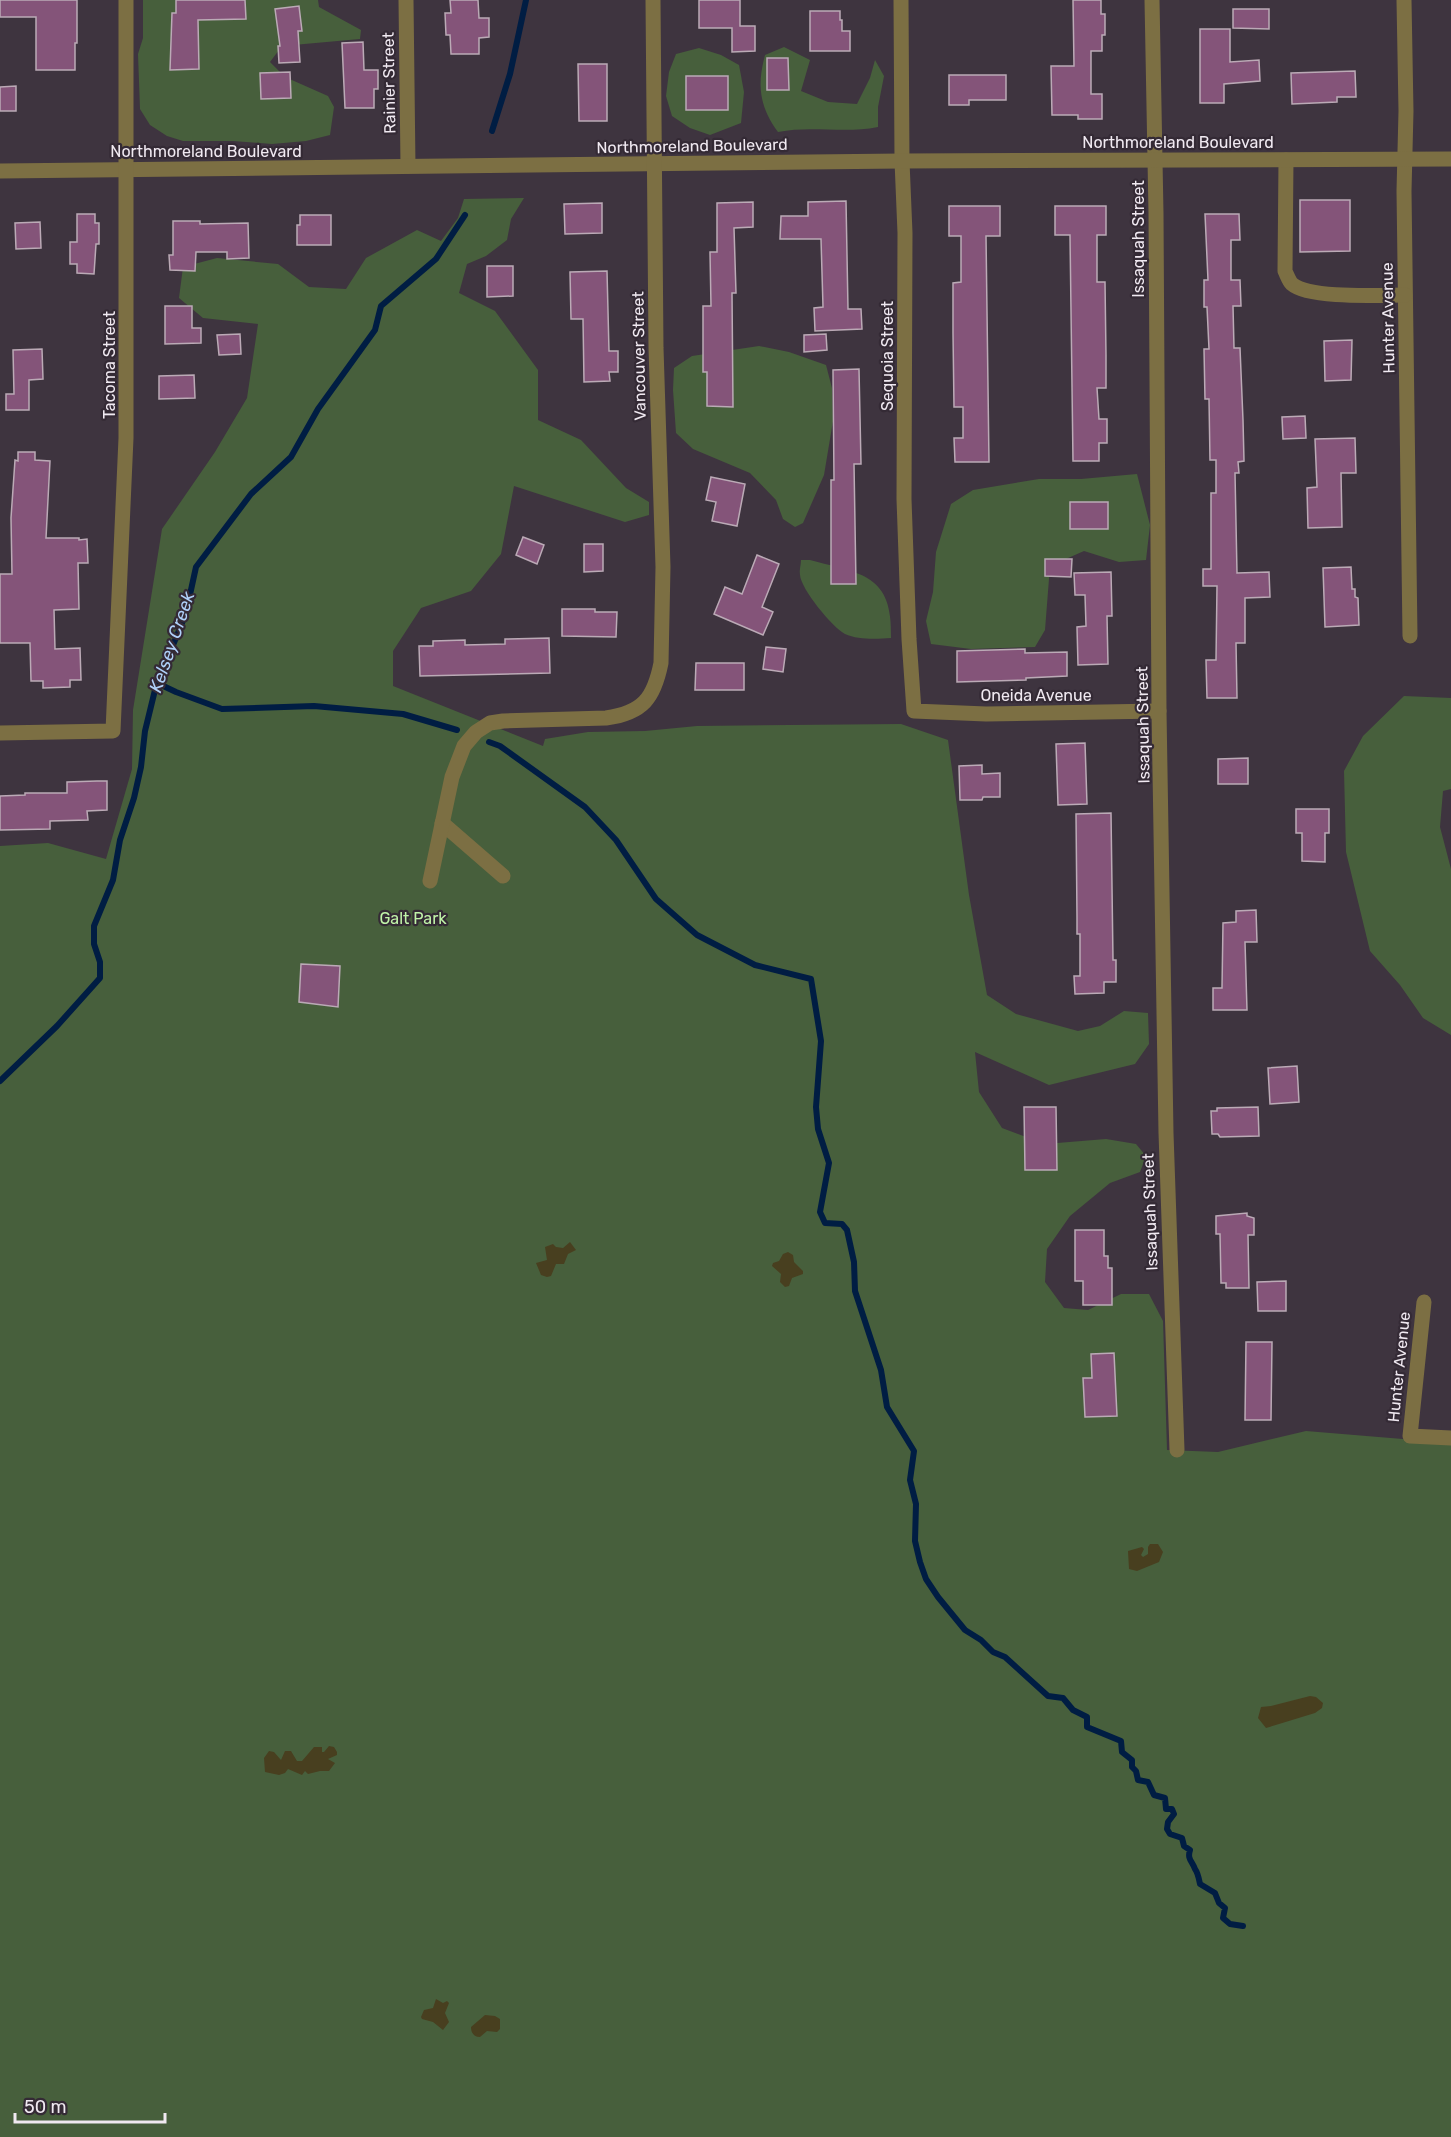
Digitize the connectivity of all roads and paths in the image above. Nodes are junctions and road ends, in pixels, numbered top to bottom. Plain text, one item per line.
1 (126, 0) edge
2 (406, 0) edge
3 (653, 0) edge
4 (901, 0) edge
5 (1152, 0) edge
6 (1404, 0) edge
7 (1405, 159) junction
8 (1451, 159) edge
9 (1156, 160) junction
10 (1286, 160) junction
11 (902, 161) junction
12 (654, 165) junction
13 (408, 166) junction
14 (128, 169) junction
15 (0, 171) edge
16 (1405, 295) junction
17 (1410, 636) dead end
18 (914, 711) joint
19 (1159, 711) junction
20 (0, 733) edge
21 (442, 823) junction
22 (503, 876) dead end
23 (430, 881) dead end
24 (1424, 1302) dead end
25 (1451, 1438) edge
26 (1177, 1450) dead end

1 - 14 street, Tacoma Street
2 - 13 street, Rainier Street
3 - 12 street, Vancouver Street
4 - 11 street, Sequoia Street
5 - 9 street, Issaquah Street
6 - 7 street, Hunter Avenue
7 - 8 street, Northmoreland Boulevard
7 - 10 street, Northmoreland Boulevard
7 - 16 street, Hunter Avenue
9 - 10 street, Northmoreland Boulevard
9 - 11 street, Northmoreland Boulevard
9 - 19 street, Issaquah Street
10 - 16 street
11 - 12 street, Northmoreland Boulevard
11 - 18 street, Sequoia Street
12 - 13 street, Northmoreland Boulevard
12 - 21 street, Vancouver Street
13 - 14 street, Northmoreland Boulevard
14 - 15 street, Northmoreland Boulevard
14 - 20 street, Tacoma Street
16 - 17 street, Hunter Avenue
18 - 19 street, Oneida Avenue
19 - 26 street, Issaquah Street
21 - 22 street
21 - 23 street
24 - 25 street, Hunter Avenue

